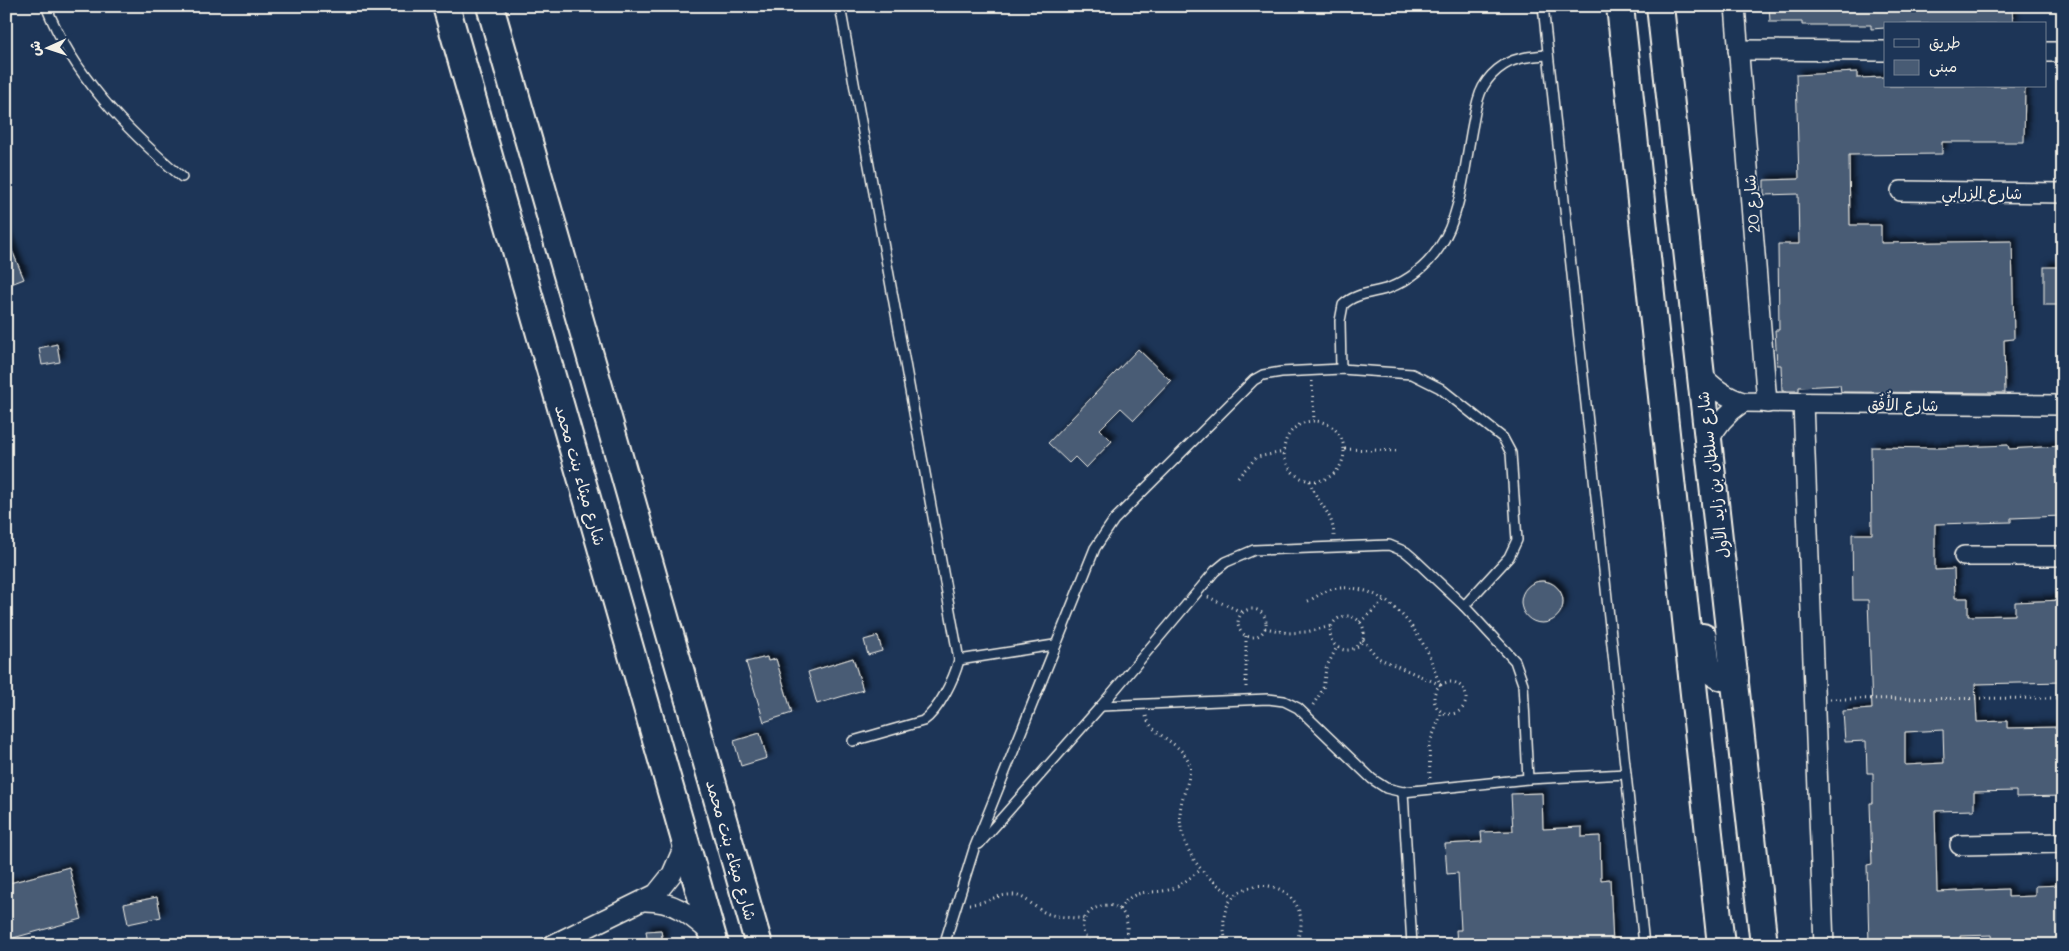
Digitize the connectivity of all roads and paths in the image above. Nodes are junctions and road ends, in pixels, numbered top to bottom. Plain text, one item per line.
1 (46, 6) edge
2 (446, 6) edge
3 (490, 6) edge
4 (840, 6) edge
5 (1543, 6) edge
6 (1620, 6) edge
7 (1660, 6) edge
8 (1735, 6) edge
9 (1738, 50) junction
10 (1884, 51) edge
11 (2046, 52) edge
12 (2063, 52) edge
13 (1548, 55) junction
14 (182, 177) dead end
15 (1901, 191) dead end
16 (2063, 193) edge
17 (1311, 370) junction
18 (1341, 370) junction
19 (1700, 374) junction
20 (1743, 402) junction
21 (1768, 403) junction
22 (1803, 403) junction
23 (2063, 406) edge
24 (1314, 420) junction
25 (1708, 443) junction
26 (1345, 449) junction
27 (1399, 451) dead end
28 (1284, 452) junction
29 (1238, 477) dead end
30 (1310, 481) junction
31 (1676, 517) junction
32 (1335, 547) junction
33 (1964, 556) dead end
34 (2063, 556) edge
35 (1197, 592) junction
36 (1385, 600) junction
37 (1308, 601) dead end
38 (1464, 606) junction
39 (1242, 612) junction
40 (1360, 622) junction
41 (1332, 626) junction
42 (1265, 628) junction
43 (1246, 636) junction
44 (1362, 640) junction
45 (1054, 645) junction
46 (1337, 647) junction
47 (959, 660) junction
48 (1735, 677) junction
49 (1441, 685) junction
50 (2063, 698) edge
51 (1246, 700) junction
52 (1815, 700) junction
53 (1145, 704) junction
54 (1101, 706) junction
55 (1442, 712) junction
56 (1305, 715) junction
57 (853, 741) dead end
58 (1626, 774) junction
59 (1528, 779) junction
60 (1431, 789) junction
61 (1403, 792) junction
62 (686, 842) junction
63 (2063, 843) edge
64 (1960, 845) dead end
65 (974, 849) junction
66 (1201, 870) junction
67 (1233, 896) junction
68 (645, 900) junction
69 (956, 904) junction
70 (1119, 910) junction
71 (1085, 918) junction
72 (714, 939) edge
73 (552, 945) edge
74 (759, 945) edge
75 (944, 945) edge
76 (1092, 945) edge
77 (1119, 945) edge
78 (1229, 945) edge
79 (1295, 945) edge
80 (1412, 945) edge
81 (1644, 945) edge
82 (1721, 945) edge
83 (1764, 945) edge
84 (1824, 945) edge

1 - 14 lane
2 - 62 main road, شارع ميثاء بنت محمد
3 - 74 main road, شارع ميثاء بنت محمد
4 - 47 lane
5 - 13 lane
6 - 31 main road
7 - 19 main road, شارع سلطان بن زايد الأول
8 - 9 street, شارع 20
9 - 10 street
9 - 21 street, شارع 20
11 - 12 street
13 - 18 lane
13 - 58 lane
15 - 16 street, شارع الزرابي
17 - 18 lane
17 - 24 path
17 - 45 lane
18 - 38 lane
19 - 20 street, شارع الأُفُق
19 - 25 main road, شارع سلطان بن زايد الأول
20 - 21 street, شارع الأُفُق
20 - 25 street
21 - 22 street, شارع الأُفُق
22 - 23 street, شارع الأُفُق
22 - 52 street
24 - 26 path
24 - 28 path
25 - 48 main road, شارع سلطان بن زايد الأول
26 - 27 path
26 - 30 path
28 - 29 path
28 - 30 path
30 - 32 path
31 - 48 main road
31 - 82 main road
32 - 35 lane
32 - 38 lane
33 - 34 street
35 - 39 path
35 - 54 lane
36 - 37 path
36 - 40 path
36 - 49 path
38 - 59 lane
39 - 42 path
39 - 43 path
40 - 41 path
40 - 44 path
41 - 42 path
41 - 46 path
42 - 43 path
43 - 51 path
44 - 46 path
44 - 49 path
45 - 47 lane
45 - 65 lane
46 - 56 path
47 - 57 lane
48 - 83 main road, شارع سلطان بن زايد الأول
49 - 55 path
49 - 55 path
50 - 52 path
51 - 53 lane
51 - 56 lane
52 - 84 street
53 - 54 lane
53 - 66 path
54 - 65 lane
55 - 60 path
56 - 61 lane
58 - 59 lane
58 - 81 lane
59 - 60 lane
60 - 61 lane
61 - 80 lane
62 - 68 street
62 - 72 main road, شارع ميثاء بنت محمد
63 - 64 street
65 - 69 lane
66 - 67 path
66 - 70 path
67 - 78 path
67 - 79 path
68 - 72 street
68 - 73 street
69 - 71 path
69 - 75 lane
70 - 71 path
70 - 77 path
71 - 76 path

